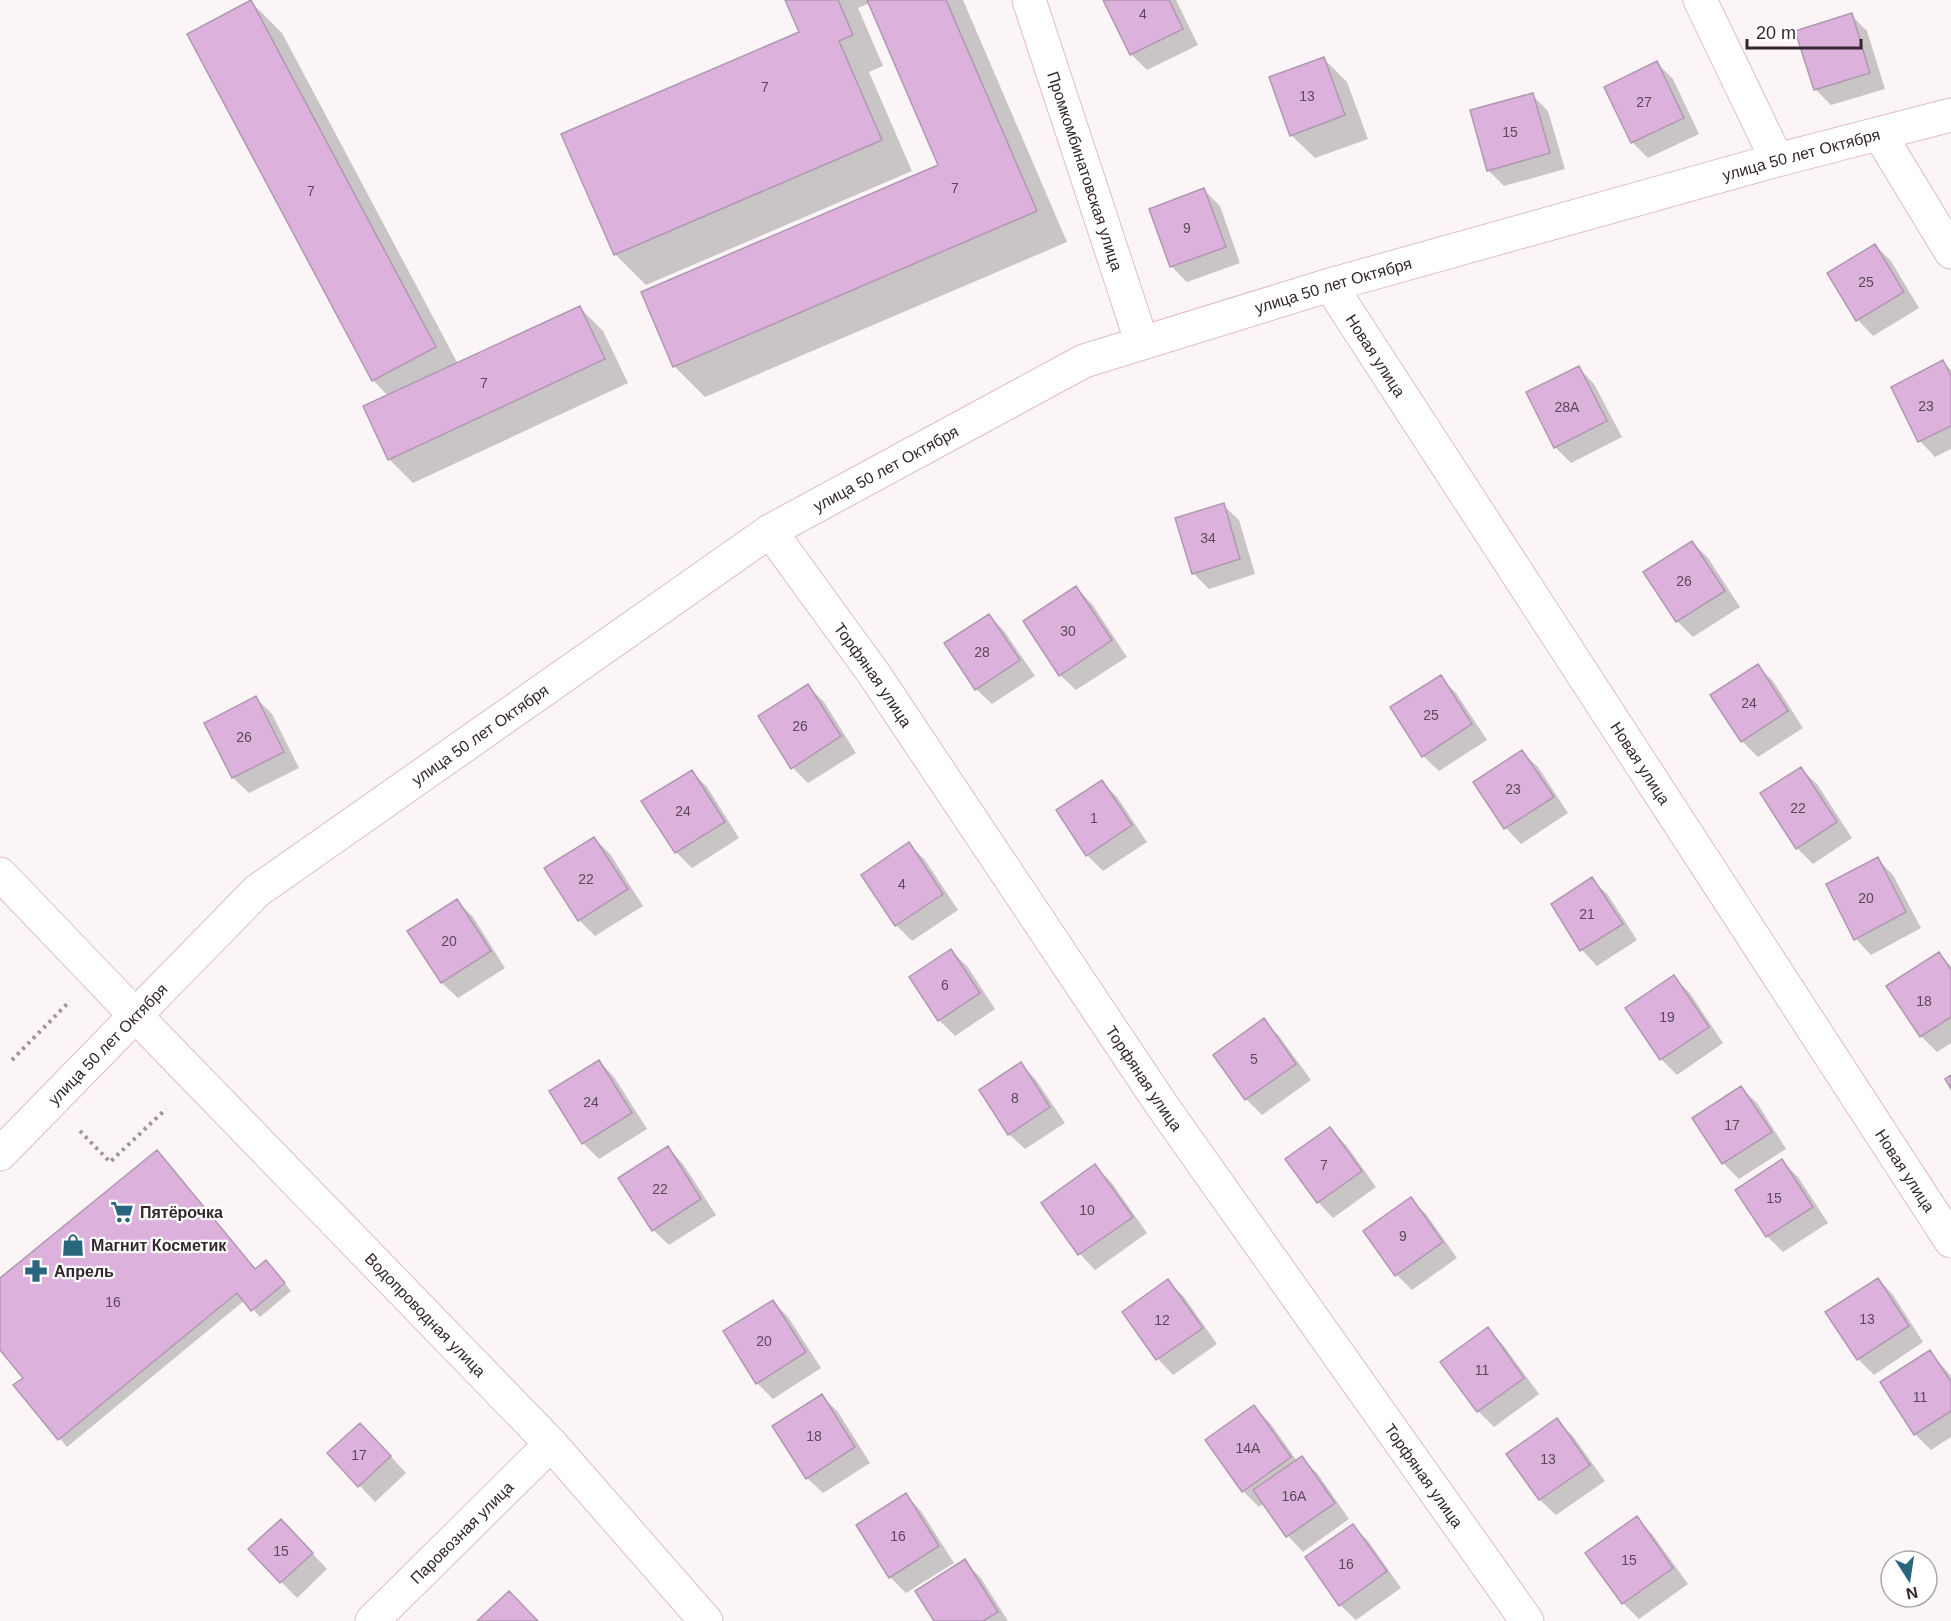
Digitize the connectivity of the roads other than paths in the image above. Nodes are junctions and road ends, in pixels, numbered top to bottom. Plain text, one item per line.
1 (1029, 0) edge
2 (1700, 0) edge
3 (1951, 115) edge
4 (1880, 135) junction
5 (1778, 160) junction
6 (1951, 252) edge
7 (1330, 285) junction
8 (1142, 343) junction
9 (770, 531) junction
10 (0, 874) edge
11 (136, 1016) junction
12 (0, 1155) edge
13 (1951, 1241) edge
14 (551, 1444) junction
15 (372, 1621) edge
16 (706, 1621) edge
17 (1527, 1621) edge

1 - 8 street, Промкомбинатовская улица
2 - 5 street
3 - 4 street, улица 50 лет Октября
4 - 5 street, улица 50 лет Октября
4 - 6 street
5 - 7 street, улица 50 лет Октября
7 - 8 street, улица 50 лет Октября
7 - 13 street, Новая улица
8 - 9 street, улица 50 лет Октября
9 - 11 street, улица 50 лет Октября
9 - 17 street, Торфяная улица
10 - 11 street, Водопроводная улица
11 - 12 street, улица 50 лет Октября
11 - 14 street, Водопроводная улица
14 - 15 street, Паровозная улица
14 - 16 street, Водопроводная улица

